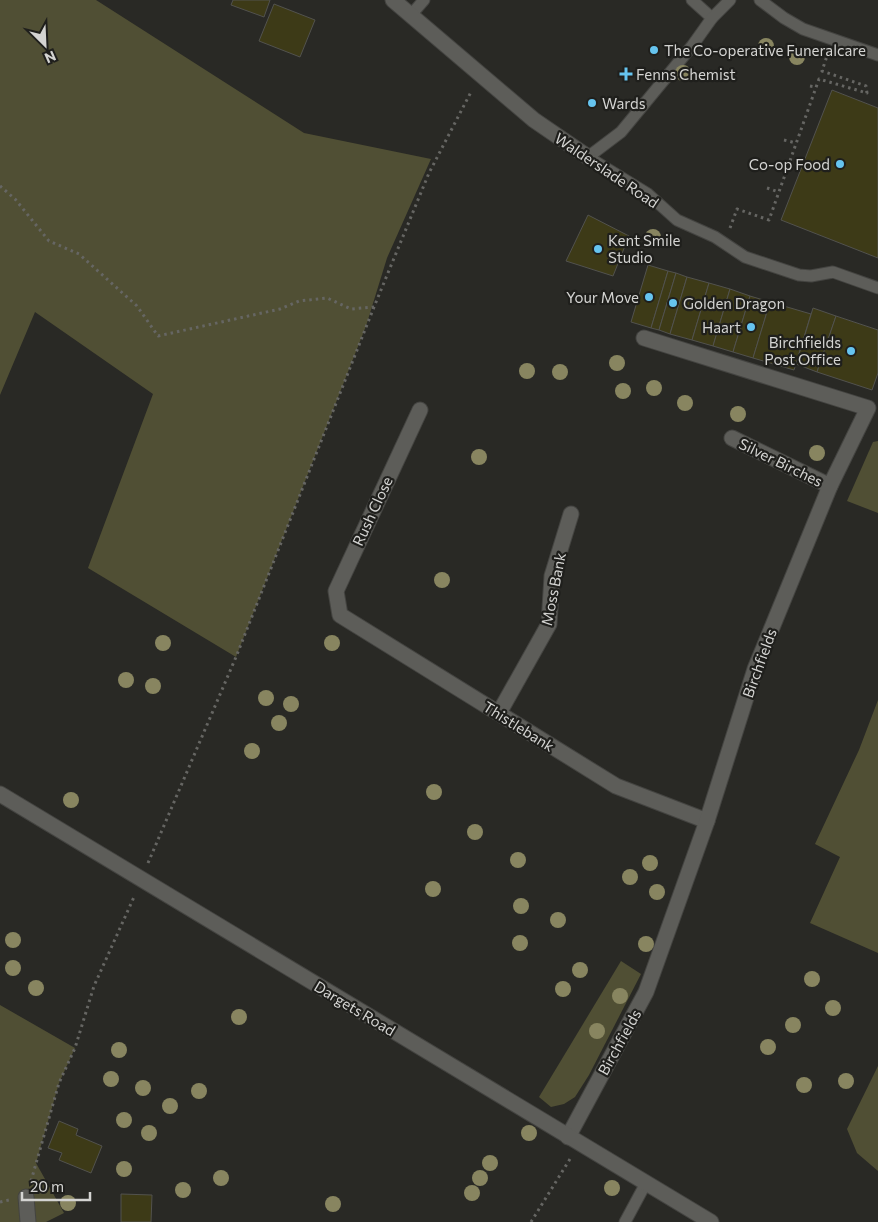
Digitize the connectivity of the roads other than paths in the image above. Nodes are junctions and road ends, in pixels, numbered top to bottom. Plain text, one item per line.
1 (393, 0) edge
2 (424, 0) edge
3 (692, 0) edge
4 (730, 0) edge
5 (760, 0) edge
6 (411, 14) junction
7 (712, 18) junction
8 (878, 55) edge
9 (588, 157) junction
10 (878, 288) edge
11 (644, 338) dead end
12 (420, 410) dead end
13 (732, 438) dead end
14 (830, 486) junction
15 (571, 514) dead end
16 (340, 615) joint
17 (499, 714) junction
18 (0, 794) edge
19 (707, 821) junction
20 (573, 1140) junction
21 (646, 1183) junction
22 (26, 1197) road end
23 (28, 1222) edge
24 (625, 1222) edge
25 (711, 1222) edge

1 - 6 street, Walderslade Road
2 - 6 lane
3 - 7 lane
4 - 7 lane
5 - 8 lane
6 - 9 street, Walderslade Road
7 - 9 lane
9 - 10 lane, Walderslade Road
11 - 14 street, Birchfields
12 - 16 street, Rush Close
13 - 14 street, Silver Birches
14 - 19 street, Birchfields
15 - 17 street, Moss Bank
16 - 17 street, Thistlebank
17 - 19 street, Thistlebank
18 - 20 street, Dargets Road
19 - 20 street, Birchfields
20 - 21 street, Dargets Road
21 - 24 lane
21 - 25 street, Dargets Road
22 - 23 street

